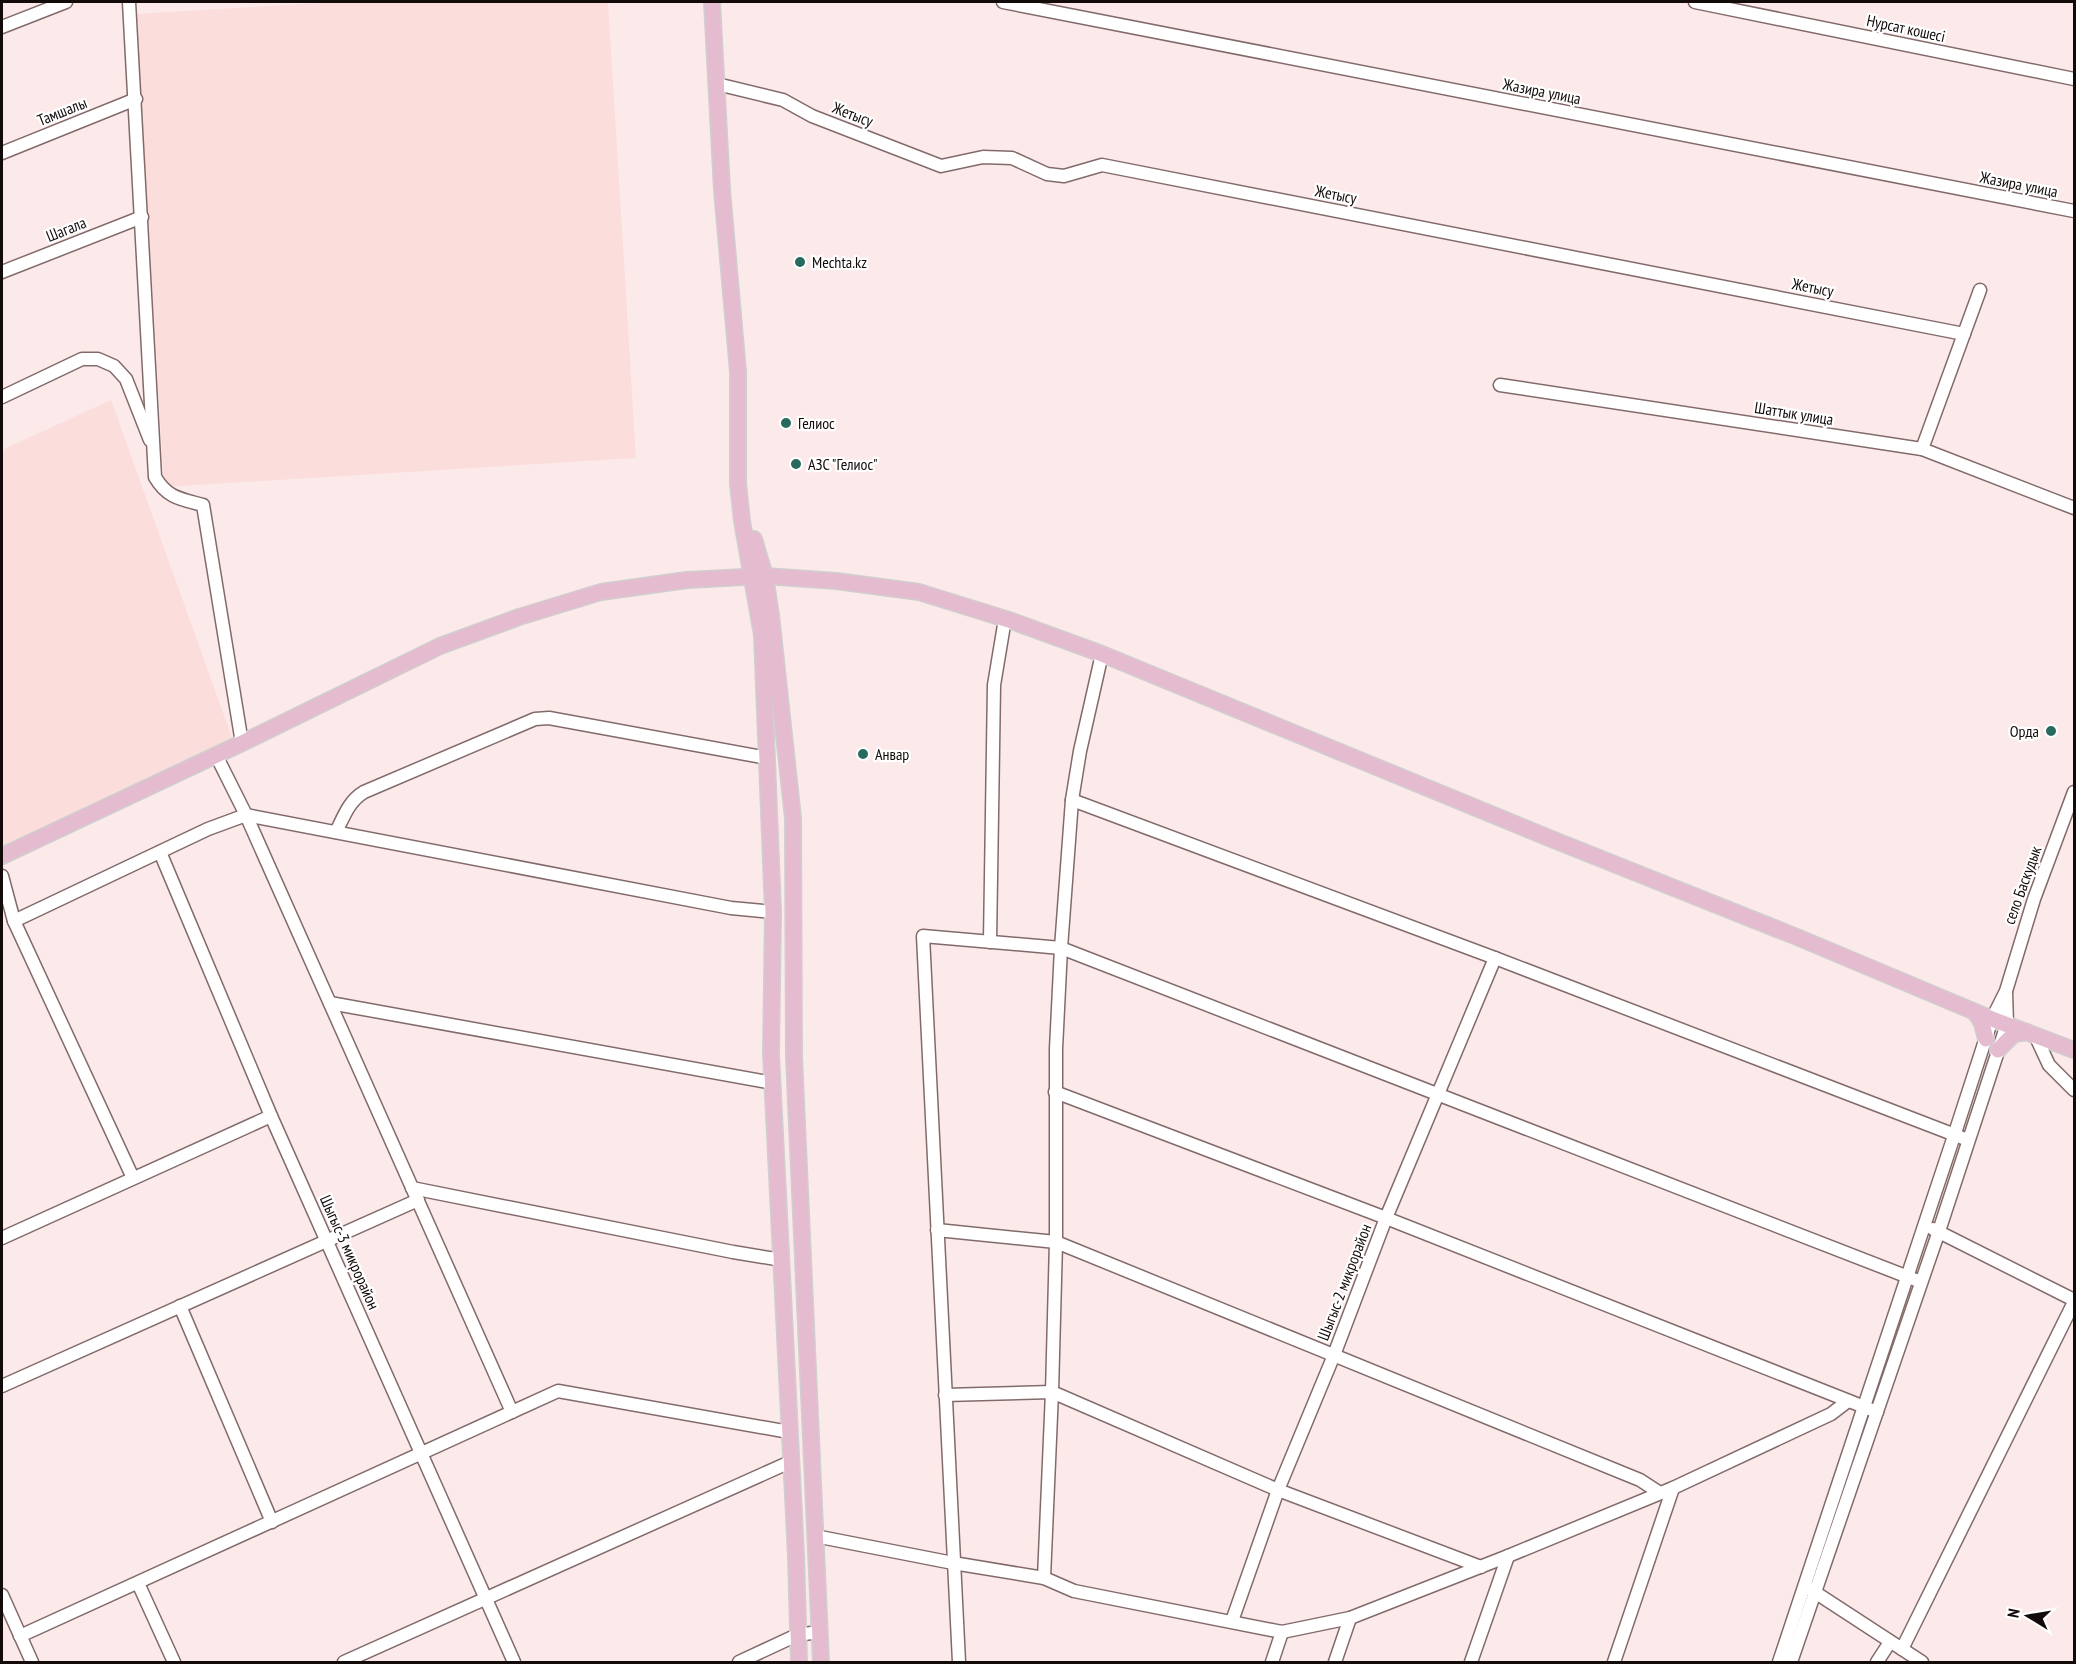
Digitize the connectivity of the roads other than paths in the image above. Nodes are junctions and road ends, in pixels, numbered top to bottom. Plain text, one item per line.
1 (66, 2) edge
2 (129, 2) edge
3 (712, 2) edge
4 (1003, 2) edge
5 (1695, 2) edge
6 (2, 27) edge
7 (2074, 79) edge
8 (717, 84) junction
9 (136, 99) junction
10 (2, 153) edge
11 (2074, 211) edge
12 (142, 217) junction
13 (2, 272) edge
14 (1980, 290) dead end
15 (1964, 334) junction
16 (1500, 385) dead end
17 (2, 397) edge
18 (1922, 449) junction
19 (154, 450) junction
20 (2074, 508) edge
21 (759, 576) junction
22 (1005, 619) junction
23 (1102, 654) junction
24 (242, 743) junction
25 (216, 755) junction
26 (767, 758) junction
27 (2074, 792) edge
28 (1072, 800) junction
29 (246, 815) junction
30 (336, 832) junction
31 (160, 852) junction
32 (2, 856) edge
33 (2, 876) edge
34 (773, 912) junction
35 (14, 921) junction
36 (990, 942) junction
37 (1061, 948) junction
38 (1495, 958) junction
39 (2006, 991) junction
40 (330, 1003) junction
41 (1975, 1012) junction
42 (1992, 1019) junction
43 (2007, 1024) junction
44 (2031, 1034) junction
45 (1986, 1039) junction
46 (1998, 1050) junction
47 (2074, 1050) edge
48 (771, 1054) junction
49 (794, 1057) junction
50 (773, 1083) junction
51 (2074, 1090) edge
52 (1055, 1092) junction
53 (1438, 1093) junction
54 (271, 1116) junction
55 (1954, 1136) junction
56 (1968, 1140) junction
57 (133, 1178) junction
58 (412, 1188) junction
59 (418, 1200) junction
60 (1386, 1218) junction
61 (1924, 1225) junction
62 (937, 1230) junction
63 (1939, 1231) junction
64 (2, 1238) edge
65 (327, 1240) junction
66 (1056, 1242) junction
67 (782, 1260) junction
68 (1906, 1276) junction
69 (1921, 1281) junction
70 (2074, 1301) edge
71 (180, 1306) junction
72 (1334, 1355) junction
73 (2, 1386) edge
74 (1052, 1392) junction
75 (945, 1395) junction
76 (1848, 1401) junction
77 (1863, 1408) junction
78 (513, 1412) junction
79 (1877, 1412) junction
80 (789, 1432) junction
81 (421, 1453) junction
82 (790, 1462) junction
83 (1673, 1488) junction
84 (1278, 1490) junction
85 (1660, 1493) junction
86 (272, 1522) junction
87 (815, 1536) junction
88 (1508, 1556) junction
89 (953, 1563) junction
90 (1481, 1567) junction
91 (1044, 1578) junction
92 (138, 1583) junction
93 (1804, 1585) junction
94 (1815, 1593) junction
95 (2, 1595) edge
96 (486, 1599) junction
97 (1350, 1618) junction
98 (1232, 1621) junction
99 (819, 1632) junction
100 (1282, 1632) junction
101 (797, 1635) junction
102 (20, 1636) junction
103 (1890, 1642) junction
104 (1902, 1649) junction
105 (32, 1662) edge
106 (174, 1662) edge
107 (344, 1662) edge
108 (514, 1662) edge
109 (740, 1662) edge
110 (799, 1662) edge
111 (820, 1662) edge
112 (959, 1662) edge
113 (1272, 1662) edge
114 (1335, 1662) edge
115 (1471, 1662) edge
116 (1614, 1662) edge
117 (1779, 1662) edge
118 (1791, 1662) edge
119 (1877, 1662) edge
120 (1922, 1662) edge

1 - 6 street
2 - 9 street
3 - 8 main road
4 - 11 street, Жазира улица
5 - 7 street, Нурсат кошесi
8 - 15 street, Жетысу
8 - 21 main road
9 - 10 street, Тамшалы
9 - 12 street
12 - 13 street, Шагала
12 - 19 street
14 - 15 street
15 - 18 street
16 - 18 street, Шаттык улица
17 - 19 street
18 - 20 street, Шаттык улица
19 - 24 street
21 - 22 main road
21 - 24 main road
21 - 26 main road
21 - 49 main road
22 - 23 main road
22 - 36 street
23 - 28 street
23 - 41 main road
24 - 25 main road
25 - 29 street
25 - 32 main road
26 - 30 street
26 - 34 main road
27 - 39 street, село Баскудык
28 - 37 street
28 - 38 street
29 - 30 street
29 - 31 street
29 - 40 street
30 - 34 street
31 - 35 street
31 - 54 street, Шыгыс-3 микрорайон
33 - 35 street
34 - 48 main road
35 - 57 street
36 - 37 street
36 - 62 street
37 - 52 street
37 - 53 street
38 - 53 street, Шыгыс-2 микрорайон
38 - 55 street
39 - 42 street
39 - 43 street
40 - 50 street
40 - 58 street
41 - 42 main road
41 - 45 main road
42 - 43 main road
42 - 45 street
43 - 44 main road
43 - 46 street
44 - 46 main road
44 - 47 main road
44 - 51 street
45 - 55 street
46 - 56 street
48 - 49 main road
48 - 50 main road
49 - 87 main road
50 - 67 main road
52 - 60 street
52 - 66 street
53 - 60 street, Шыгыс-2 микрорайон
53 - 68 street
54 - 57 street
54 - 65 street, Шыгыс-3 микрорайон
55 - 56 street
55 - 61 street
56 - 63 street
57 - 64 street
58 - 59 street
58 - 67 street
59 - 65 street
59 - 78 street
60 - 72 street, Шыгыс-2 микрорайон
60 - 76 street
61 - 63 street
61 - 68 street
62 - 66 street
62 - 75 street
63 - 69 street
63 - 70 street
65 - 71 street
65 - 81 street, Шыгыс-3 микрорайон
66 - 72 street
66 - 74 street
67 - 80 main road
68 - 69 street
68 - 77 street
69 - 79 street
70 - 104 street
71 - 73 street
71 - 86 street
72 - 84 street, Шыгыс-2 микрорайон
72 - 85 street
74 - 75 street
74 - 84 street
74 - 91 street
75 - 89 street
76 - 77 street
76 - 83 street
77 - 79 street
77 - 93 street
78 - 80 street
78 - 81 street
79 - 94 street
80 - 82 main road
81 - 86 street
81 - 96 street, Шыгыс-3 микрорайон
82 - 96 street
82 - 101 main road
83 - 85 street
83 - 116 street
84 - 90 street
84 - 98 street, Шыгыс-2 микрорайон
85 - 88 street
86 - 92 street
87 - 89 street
87 - 99 main road
88 - 90 street
88 - 115 street
89 - 91 street
89 - 112 street
90 - 97 street
91 - 98 street
92 - 102 street
92 - 106 street
93 - 94 street
93 - 117 street
94 - 103 street
94 - 118 street
95 - 102 street
96 - 107 street
96 - 108 street, Шыгыс-3 микрорайон
97 - 100 street
97 - 114 street
98 - 100 street
99 - 101 street
99 - 111 main road
100 - 113 street
101 - 109 street
101 - 110 main road
102 - 105 street
103 - 104 street
103 - 119 street
104 - 120 street

